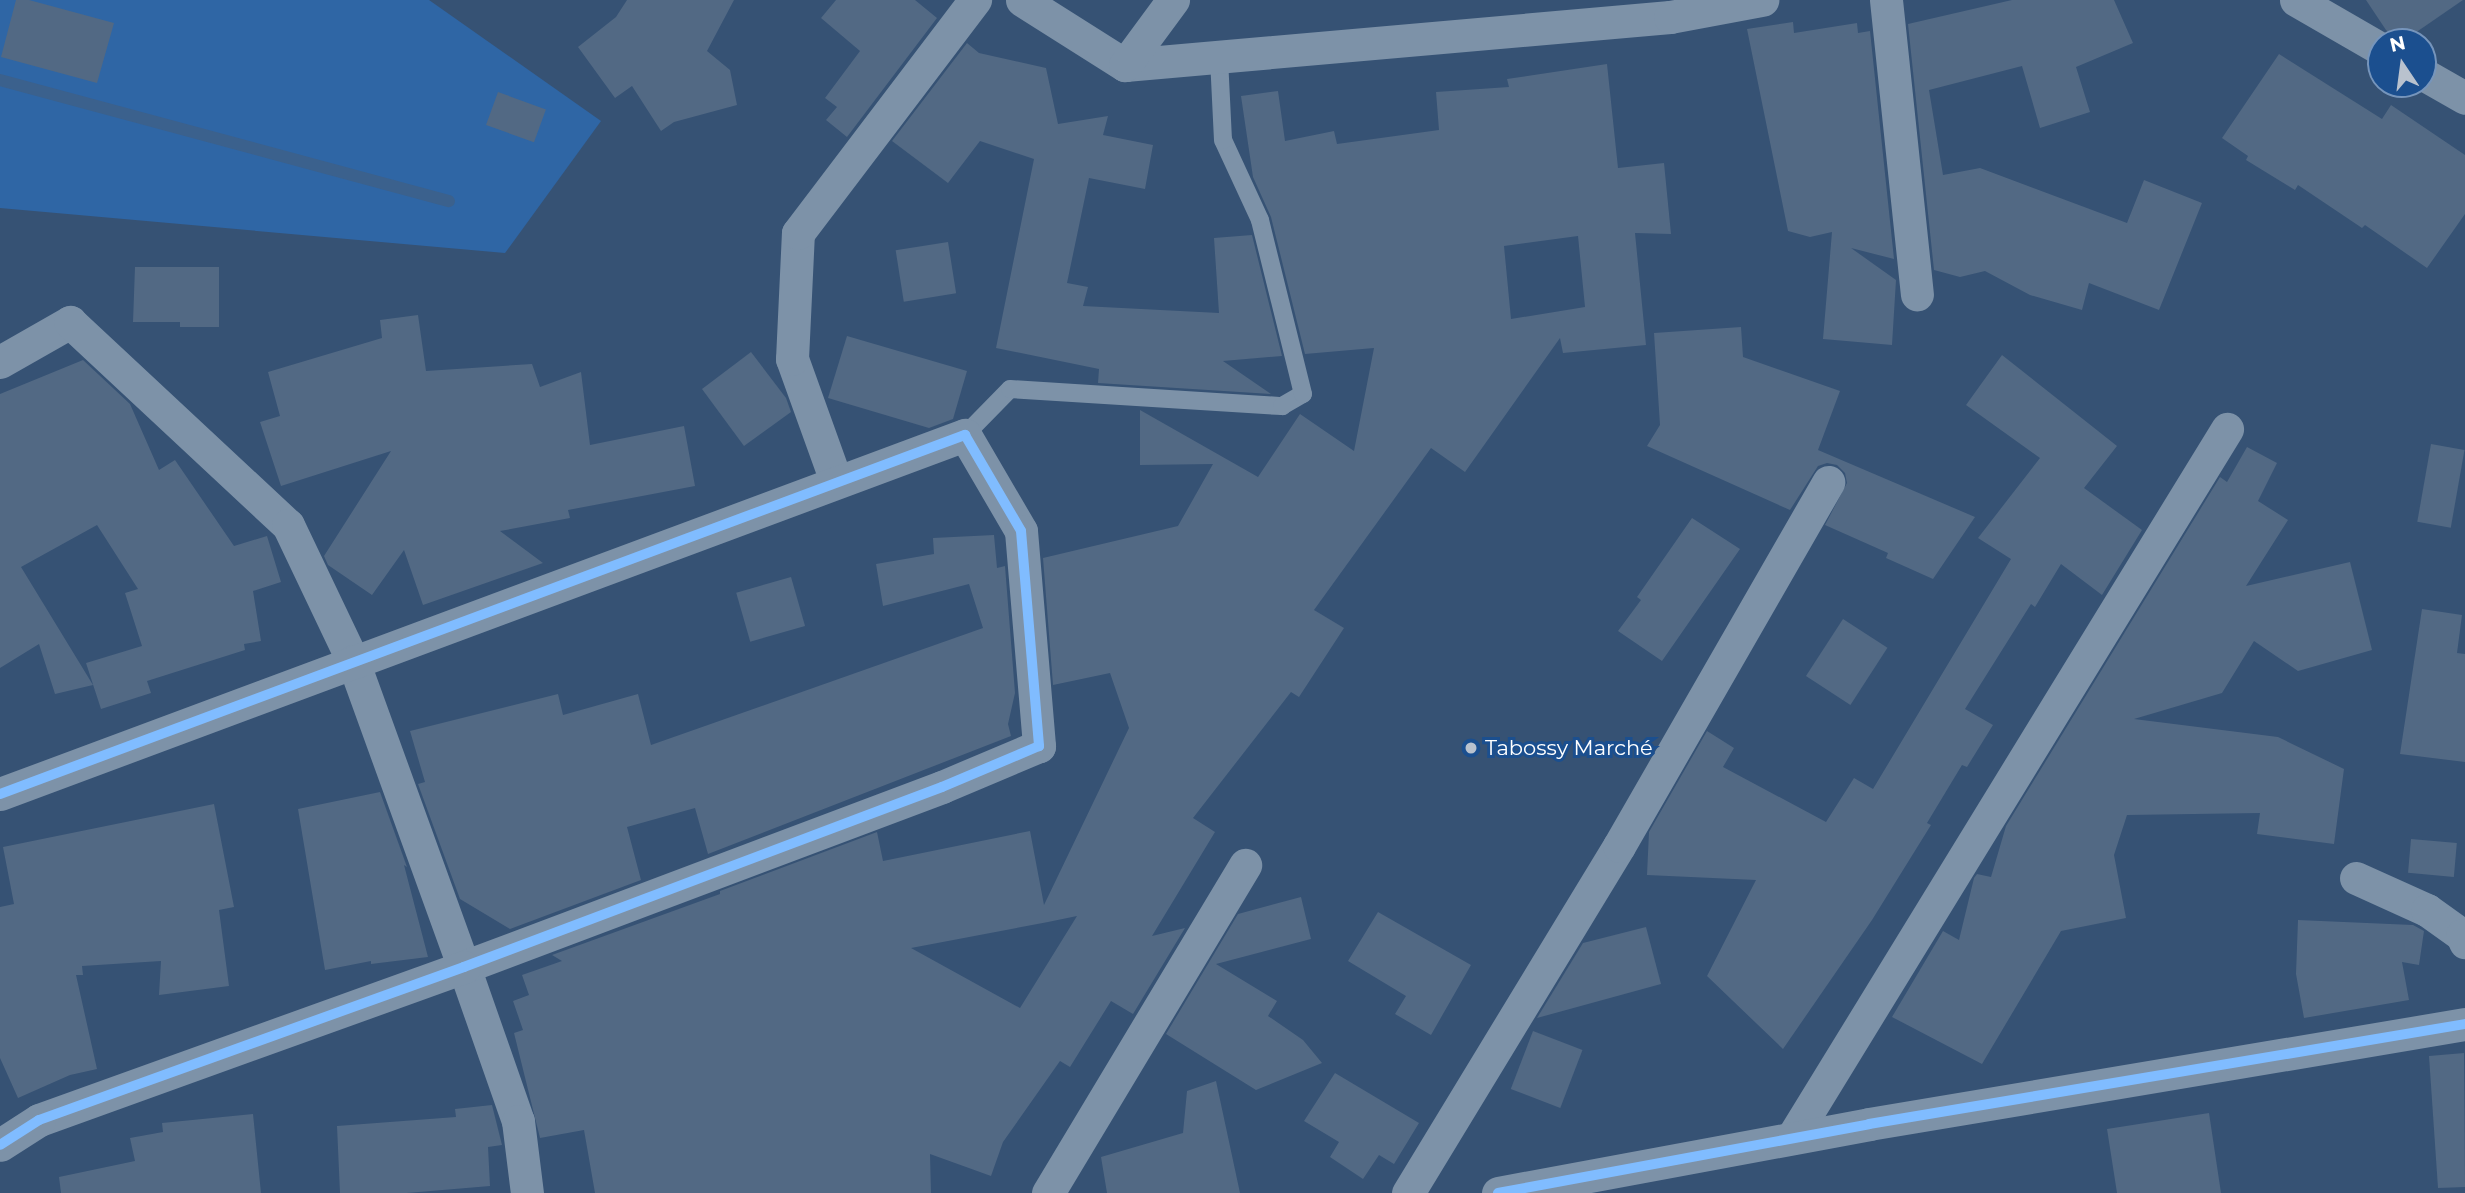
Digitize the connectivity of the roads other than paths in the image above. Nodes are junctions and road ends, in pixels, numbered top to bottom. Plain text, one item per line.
1 (975, 0) edge
2 (1022, 0) edge
3 (1173, 0) edge
4 (1762, 0) edge
5 (1886, 0) edge
6 (2296, 0) edge
7 (2367, 41) edge
8 (1219, 57) junction
9 (1125, 65) junction
10 (2437, 82) edge
11 (2465, 98) edge
12 (1917, 294) dead end
13 (0, 362) edge
14 (2227, 429) dead end
15 (965, 435) junction
16 (836, 481) junction
17 (1828, 482) dead end
18 (353, 661) junction
19 (0, 794) edge
20 (1245, 865) dead end
21 (2356, 878) dead end
22 (2465, 942) edge
23 (464, 967) junction
24 (2465, 1024) edge
25 (1792, 1138) junction
26 (0, 1145) edge
27 (527, 1193) edge
28 (1048, 1193) edge
29 (1408, 1193) edge
30 (1497, 1193) edge

1 - 16 street
2 - 9 street
3 - 9 street
4 - 8 street
5 - 12 street
6 - 7 street
8 - 9 street
8 - 15 lane
10 - 11 street
13 - 18 street
14 - 25 street
15 - 16 street
15 - 23 street
16 - 18 street
17 - 29 street
18 - 19 street
18 - 23 street
20 - 28 street
21 - 22 street
23 - 26 street
23 - 27 street
24 - 25 street
25 - 30 street

